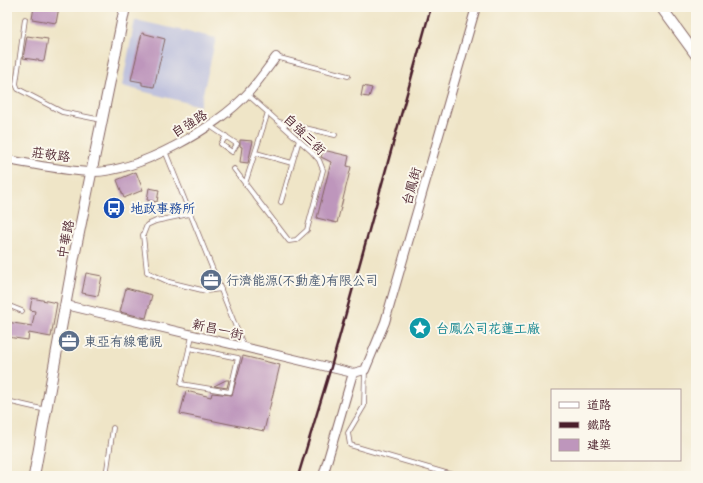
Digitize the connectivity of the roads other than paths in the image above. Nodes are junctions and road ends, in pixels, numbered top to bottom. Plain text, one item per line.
1 (125, 7) edge
2 (476, 7) edge
3 (661, 7) edge
4 (25, 20) dead end
5 (696, 55) edge
6 (276, 57) joint
7 (348, 76) dead end
8 (247, 94) junction
9 (268, 112) junction
10 (102, 120) junction
11 (278, 122) junction
12 (210, 126) junction
13 (335, 135) dead end
14 (226, 136) dead end
15 (299, 140) junction
16 (165, 151) junction
17 (256, 153) junction
18 (7, 160) edge
19 (292, 162) junction
20 (234, 169) dead end
21 (91, 172) junction
22 (245, 184) junction
23 (281, 202) dead end
24 (189, 214) junction
25 (221, 289) junction
26 (66, 305) junction
27 (7, 306) edge
28 (22, 311) dead end
29 (192, 336) junction
30 (244, 347) junction
31 (189, 348) junction
32 (365, 370) junction
33 (353, 373) junction
34 (7, 401) edge
35 (47, 410) junction
36 (113, 428) dead end
37 (34, 476) edge
38 (106, 476) edge
39 (323, 476) edge
40 (456, 476) edge

1 - 10 street, 中華路
2 - 32 street, 台鳳街
3 - 5 street
4 - 10 lane
6 - 7 lane
6 - 8 street, 自強路
8 - 9 lane, 自強三街
8 - 12 street, 自強路
9 - 11 lane, 自強三街
9 - 17 lane
10 - 21 street, 中華路
11 - 13 lane
11 - 15 lane, 自強三街
12 - 14 lane
12 - 16 street, 自強路
15 - 19 lane
15 - 22 lane, 自強三街
16 - 21 street, 自強路
16 - 24 lane
17 - 19 lane
17 - 22 lane
18 - 21 street, 莊敬路
19 - 23 lane
20 - 22 lane
21 - 26 street, 中華路
24 - 25 lane
24 - 25 lane
25 - 30 lane
26 - 29 street, 新昌一街
26 - 35 street, 中華路
27 - 28 lane
29 - 30 street, 新昌一街
29 - 31 lane
30 - 33 street, 新昌一街
31 - 31 lane
32 - 33 street, 新昌一街
32 - 40 lane
33 - 39 street
34 - 35 lane
35 - 37 street, 中華路
36 - 38 lane

